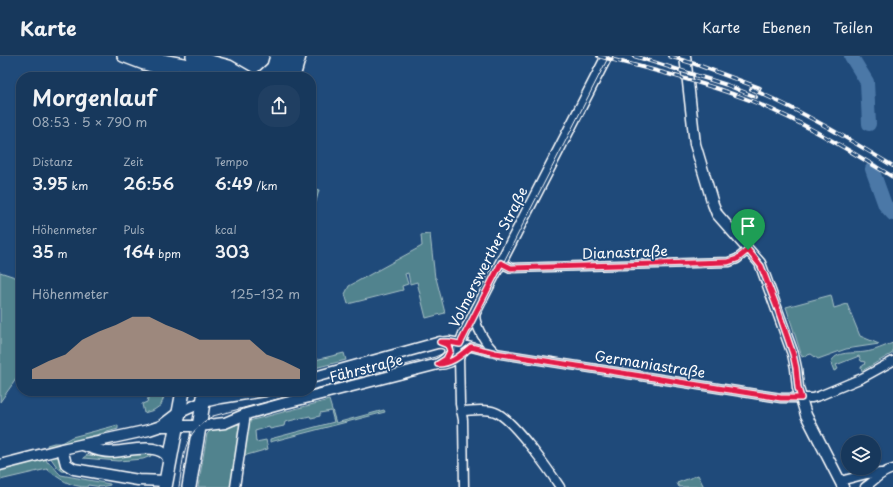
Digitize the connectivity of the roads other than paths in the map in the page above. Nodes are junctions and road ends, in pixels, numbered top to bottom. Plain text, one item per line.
1 (123, 56) edge
2 (141, 56) edge
3 (192, 56) edge
4 (288, 56) edge
5 (299, 56) edge
6 (607, 56) edge
7 (686, 56) edge
8 (172, 72) edge
9 (214, 72) edge
10 (239, 72) edge
11 (283, 72) edge
12 (294, 72) edge
13 (748, 250) junction
14 (501, 263) junction
15 (475, 315) junction
16 (440, 342) junction
17 (460, 344) junction
18 (471, 347) junction
19 (495, 353) junction
20 (459, 356) junction
21 (893, 361) edge
22 (438, 364) junction
23 (316, 377) edge
24 (316, 395) edge
25 (182, 396) edge
26 (204, 396) edge
27 (230, 396) edge
28 (312, 396) edge
29 (801, 398) junction
30 (461, 411) junction
31 (246, 414) junction
32 (177, 419) junction
33 (200, 426) junction
34 (83, 445) junction
35 (62, 449) junction
36 (170, 462) junction
37 (0, 465) edge
38 (893, 468) edge
39 (881, 473) edge
40 (865, 475) edge
41 (879, 475) edge
42 (166, 484) edge
43 (841, 484) edge
44 (189, 487) edge
45 (235, 487) edge
46 (464, 487) edge
47 (560, 487) edge
48 (865, 487) edge

1 - 8 main road
2 - 9 main road
3 - 10 main road
4 - 11 main road
5 - 12 main road
6 - 14 street, Volmerswerther Straße
7 - 13 street
13 - 14 street, Dianastraße
13 - 29 street
14 - 15 street, Volmerswerther Straße
15 - 17 street, Volmerswerther Straße
15 - 19 street
16 - 17 street, Fährstraße
16 - 22 street
16 - 23 street, Fährstraße
17 - 18 street, Germaniastraße
17 - 20 street, Volmerswerther Straße
18 - 19 street, Germaniastraße
18 - 20 street
19 - 29 street, Germaniastraße
20 - 22 street, Fährstraße
20 - 30 street, Volmerswerther Straße
21 - 29 street, Germaniastraße
22 - 24 street, Fährstraße
25 - 32 main road
26 - 27 street
26 - 32 street
26 - 33 main road
28 - 31 street, Fährstraße
29 - 43 street
30 - 46 street, Volmerswerther Straße
30 - 47 street
31 - 33 street, Fährstraße
31 - 45 street
32 - 33 street, Fährstraße
32 - 34 street
32 - 36 main road
33 - 44 main road
34 - 35 street
34 - 36 street
35 - 37 street
35 - 42 street
36 - 42 main road
38 - 39 street
40 - 43 street
41 - 48 street

